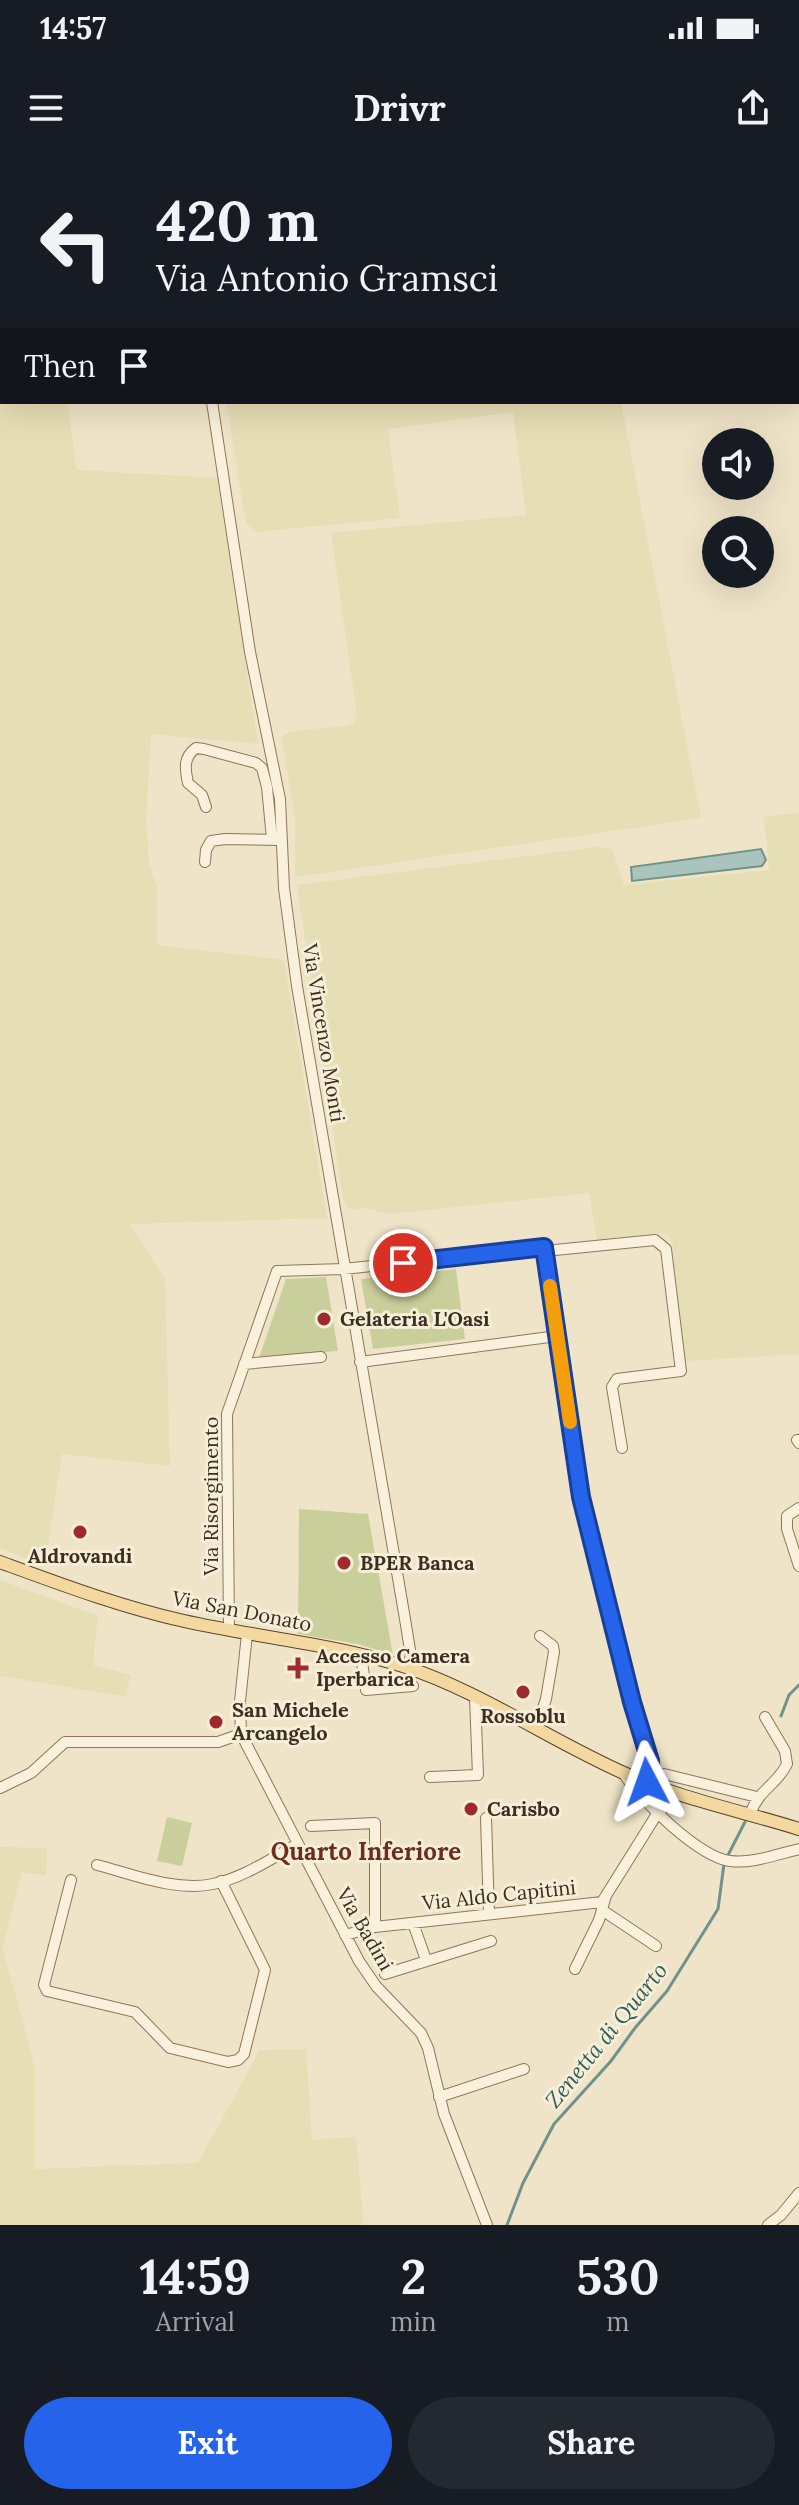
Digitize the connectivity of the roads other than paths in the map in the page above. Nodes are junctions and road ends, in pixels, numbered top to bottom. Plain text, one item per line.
1 (212, 404) edge
2 (206, 807) dead end
3 (276, 812) junction
4 (278, 840) junction
5 (205, 862) dead end
6 (545, 1251) junction
7 (344, 1269) junction
8 (557, 1336) junction
9 (321, 1357) dead end
10 (360, 1362) junction
11 (244, 1364) junction
12 (622, 1448) dead end
13 (799, 1508) edge
14 (0, 1562) edge
15 (799, 1566) edge
16 (229, 1630) junction
17 (247, 1634) junction
18 (540, 1636) dead end
19 (361, 1655) junction
20 (407, 1667) junction
21 (413, 1686) dead end
22 (475, 1697) junction
23 (765, 1717) dead end
24 (536, 1729) junction
25 (241, 1734) junction
26 (664, 1774) dead end
27 (430, 1777) dead end
28 (636, 1778) junction
29 (660, 1787) junction
30 (0, 1788) edge
31 (679, 1793) junction
32 (757, 1797) junction
33 (657, 1814) junction
34 (750, 1814) junction
35 (486, 1818) dead end
36 (311, 1826) dead end
37 (799, 1829) edge
38 (298, 1844) junction
39 (799, 1849) edge
40 (97, 1865) dead end
41 (71, 1880) dead end
42 (221, 1881) junction
43 (604, 1904) junction
44 (489, 1914) junction
45 (413, 1923) junction
46 (375, 1927) junction
47 (345, 1935) junction
48 (491, 1941) dead end
49 (656, 1946) dead end
50 (426, 1960) junction
51 (575, 1969) dead end
52 (385, 1974) dead end
53 (524, 2069) dead end
54 (439, 2097) junction
55 (799, 2193) edge
56 (487, 2225) edge
57 (768, 2225) edge

1 - 3 street, Via Vincenzo Monti
2 - 3 street
3 - 4 street, Via Vincenzo Monti
4 - 5 street
4 - 7 street, Via Vincenzo Monti
6 - 7 street
6 - 8 street
6 - 12 street
7 - 10 street, Via Vincenzo Monti
7 - 11 street, Via Risorgimento
8 - 10 street
8 - 28 street
9 - 11 street
10 - 20 street, Via Vincenzo Monti
11 - 16 street, Via Risorgimento
13 - 15 street
14 - 16 main road, Via San Donato
16 - 17 main road, Via San Donato
17 - 19 main road, Via San Donato
17 - 25 street, Via Badini
18 - 24 street
19 - 20 main road, Via San Donato
19 - 21 street
20 - 22 main road, Via San Donato
22 - 24 main road, Via San Donato
22 - 27 street
23 - 32 street
24 - 28 main road, Via San Donato
25 - 30 street
25 - 38 street, Via Badini
26 - 32 street
28 - 29 main road, Via San Donato
28 - 33 street, Via San Donato
29 - 31 main road, Via San Donato
29 - 33 street
31 - 33 street
31 - 34 main road, Via San Donato
32 - 34 street
33 - 39 street, Via San Donato
33 - 43 street, Via Aldo Capitini
34 - 37 main road, Via San Donato
35 - 44 street
36 - 46 street
38 - 42 street
38 - 47 street, Via Badini
40 - 42 street
41 - 42 street
43 - 44 street, Via Aldo Capitini
43 - 49 street
43 - 51 street
44 - 45 street, Via Aldo Capitini
45 - 46 street, Via Aldo Capitini
45 - 50 street
46 - 47 street, Via Aldo Capitini
47 - 54 street, Via Badini
48 - 50 street
50 - 52 street
53 - 54 street
54 - 56 street, Via Badini
55 - 57 street

